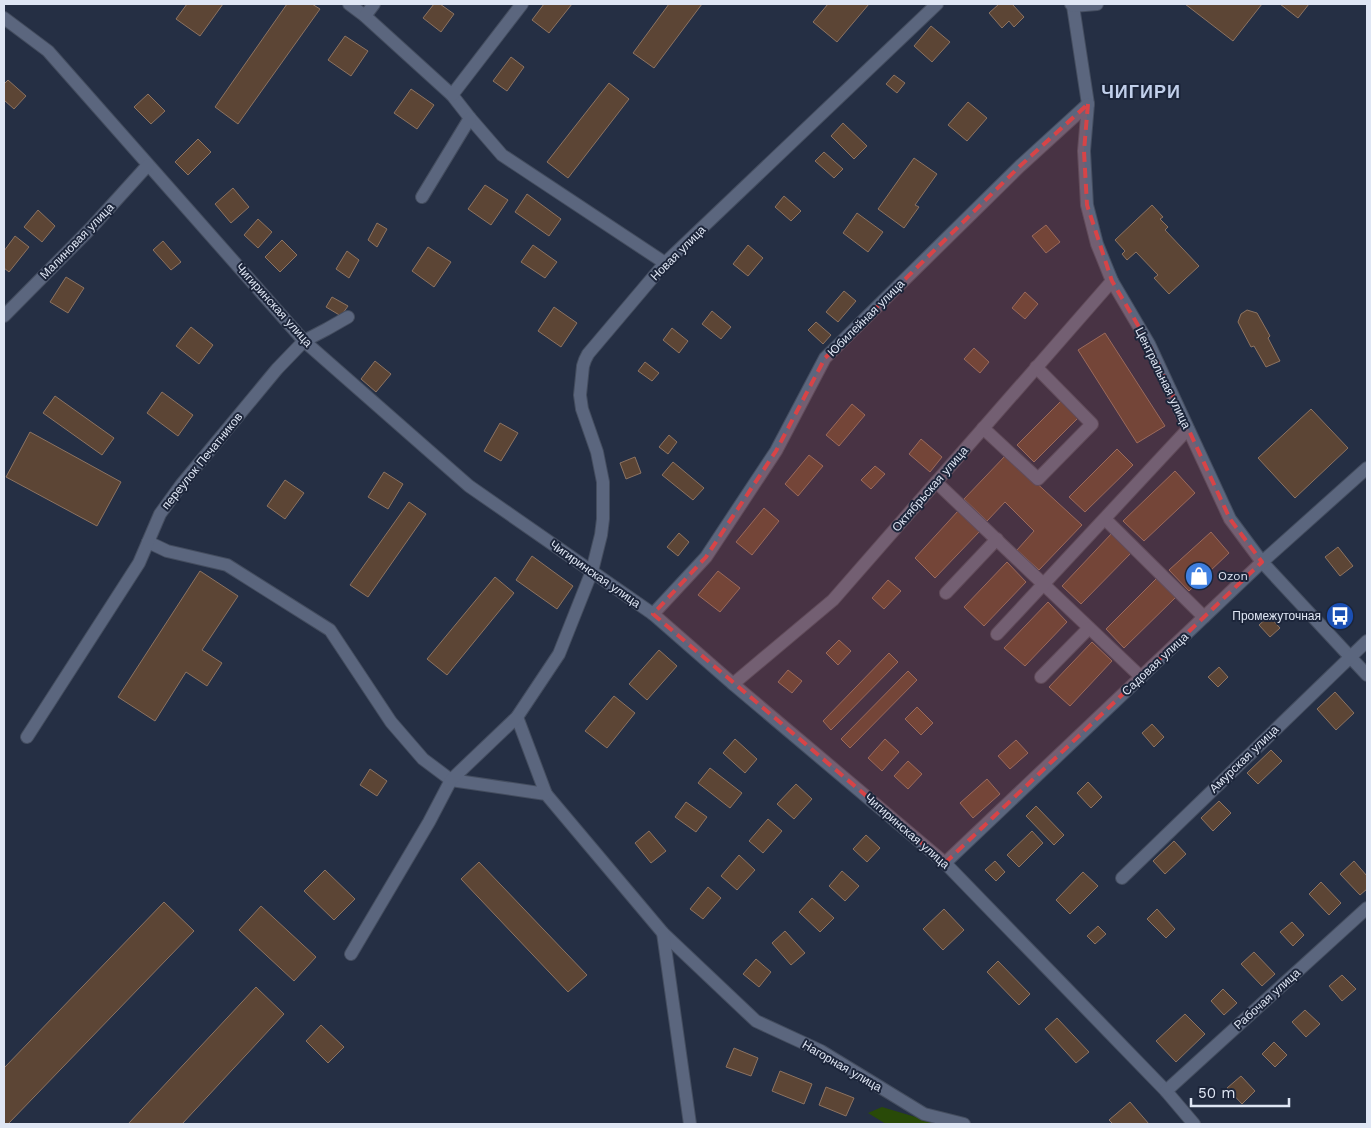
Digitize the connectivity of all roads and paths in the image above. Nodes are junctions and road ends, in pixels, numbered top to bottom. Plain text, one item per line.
1 (349, 4) edge
2 (374, 4) edge
3 (522, 4) edge
4 (937, 4) edge
5 (1097, 4) edge
6 (1072, 5) edge
7 (365, 16) junction
8 (4, 18) edge
9 (452, 95) junction
10 (1088, 104) junction
11 (470, 118) junction
12 (148, 165) junction
13 (422, 197) dead end
14 (665, 263) junction
15 (1112, 281) junction
16 (4, 316) edge
17 (348, 317) dead end
18 (304, 341) junction
19 (1036, 367) junction
20 (983, 428) junction
21 (1188, 429) junction
22 (1367, 468) edge
23 (936, 482) junction
24 (1105, 518) junction
25 (997, 539) junction
26 (148, 542) junction
27 (1262, 562) junction
28 (592, 572) junction
29 (1044, 584) junction
30 (946, 593) dead end
31 (653, 614) junction
32 (1204, 617) junction
33 (1089, 628) junction
34 (997, 634) dead end
35 (1367, 641) edge
36 (1351, 656) junction
37 (1367, 675) edge
38 (1041, 677) dead end
39 (1141, 677) junction
40 (733, 684) junction
41 (517, 717) junction
42 (27, 737) dead end
43 (451, 780) junction
44 (546, 794) junction
45 (946, 863) junction
46 (1122, 878) dead end
47 (1367, 908) edge
48 (663, 933) junction
49 (351, 954) dead end
50 (1166, 1091) junction
51 (690, 1124) edge
52 (964, 1124) edge
53 (1194, 1124) edge

1 - 7 street
2 - 7 street
3 - 9 street
4 - 14 street, Новая улица
5 - 6 street
6 - 10 street, Центральная улица
7 - 9 street
8 - 12 street, Чигиринская улица
9 - 11 street
10 - 15 street, Центральная улица
10 - 31 street, Юбилейная улица
11 - 13 street
11 - 14 street
12 - 16 street, Малиновая улица
12 - 18 street, Чигиринская улица
14 - 28 street, Новая улица
15 - 19 street, Октябрьская улица
15 - 21 street, Центральная улица
17 - 18 street, переулок Печатников
18 - 26 street, переулок Печатников
18 - 28 street, Чигиринская улица
19 - 20 street, Октябрьская улица
19 - 20 street
20 - 23 street, Октябрьская улица
21 - 24 street
21 - 27 street, Центральная улица
22 - 27 street, Садовая улица
23 - 25 street
23 - 40 street, Октябрьская улица
24 - 29 street
24 - 32 street
25 - 29 street
25 - 30 street
26 - 42 street, переулок Печатников
26 - 43 street
27 - 32 street, Садовая улица
27 - 36 street, Центральная улица
28 - 31 street, Чигиринская улица
28 - 41 street, Новая улица
29 - 33 street
29 - 34 street
31 - 40 street, Чигиринская улица
32 - 39 street, Садовая улица
33 - 38 street
33 - 39 street
35 - 36 street, Амурская улица
36 - 37 street, Центральная улица
36 - 46 street, Амурская улица
39 - 45 street, Садовая улица
40 - 45 street, Чигиринская улица
41 - 43 street, Новая улица
41 - 44 street, Нагорная улица
43 - 44 street
43 - 49 street, Новая улица
44 - 48 street, Нагорная улица
45 - 50 street, Чигиринская улица
47 - 50 street, Рабочая улица
48 - 51 street
48 - 52 street, Нагорная улица
50 - 53 street, Чигиринская улица

